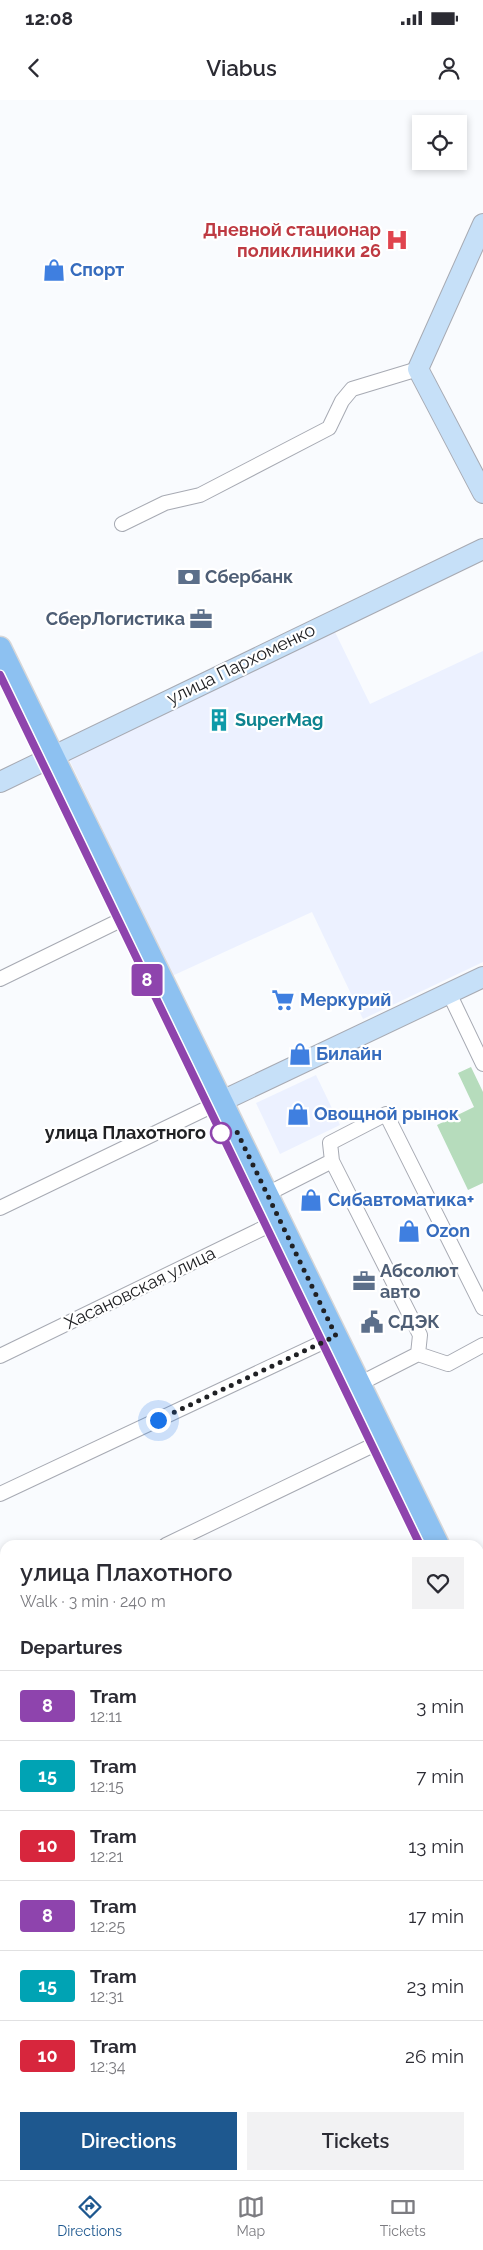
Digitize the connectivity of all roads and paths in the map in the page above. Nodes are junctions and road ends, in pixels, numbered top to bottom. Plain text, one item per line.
1 (483, 224) edge
2 (418, 369) junction
3 (483, 494) edge
4 (122, 524) dead end
5 (483, 549) edge
6 (0, 648) edge
7 (54, 757) junction
8 (0, 782) edge
9 (131, 915) junction
10 (483, 977) edge
11 (0, 979) edge
12 (449, 993) junction
13 (483, 1064) edge
14 (222, 1101) junction
15 (332, 1160) junction
16 (267, 1194) junction
17 (0, 1208) edge
18 (280, 1220) junction
19 (483, 1308) edge
20 (336, 1336) junction
21 (483, 1345) edge
22 (418, 1354) junction
23 (0, 1356) edge
24 (359, 1384) junction
25 (386, 1439) junction
26 (0, 1494) edge
27 (176, 1540) edge
28 (436, 1540) edge

1 - 2 street
2 - 3 street
2 - 4 street
5 - 7 street, улица Пархоменко
6 - 7 main road
7 - 8 street, улица Пархоменко
7 - 9 main road
9 - 11 street
9 - 14 main road
10 - 12 street
12 - 13 street
12 - 14 street
14 - 16 main road
14 - 17 street
15 - 16 street
15 - 19 street
15 - 22 street
16 - 18 main road
18 - 20 main road
18 - 23 street, Хасановская улица
20 - 24 main road
20 - 26 street
21 - 22 street
22 - 24 street
24 - 25 main road
25 - 27 street
25 - 28 main road

